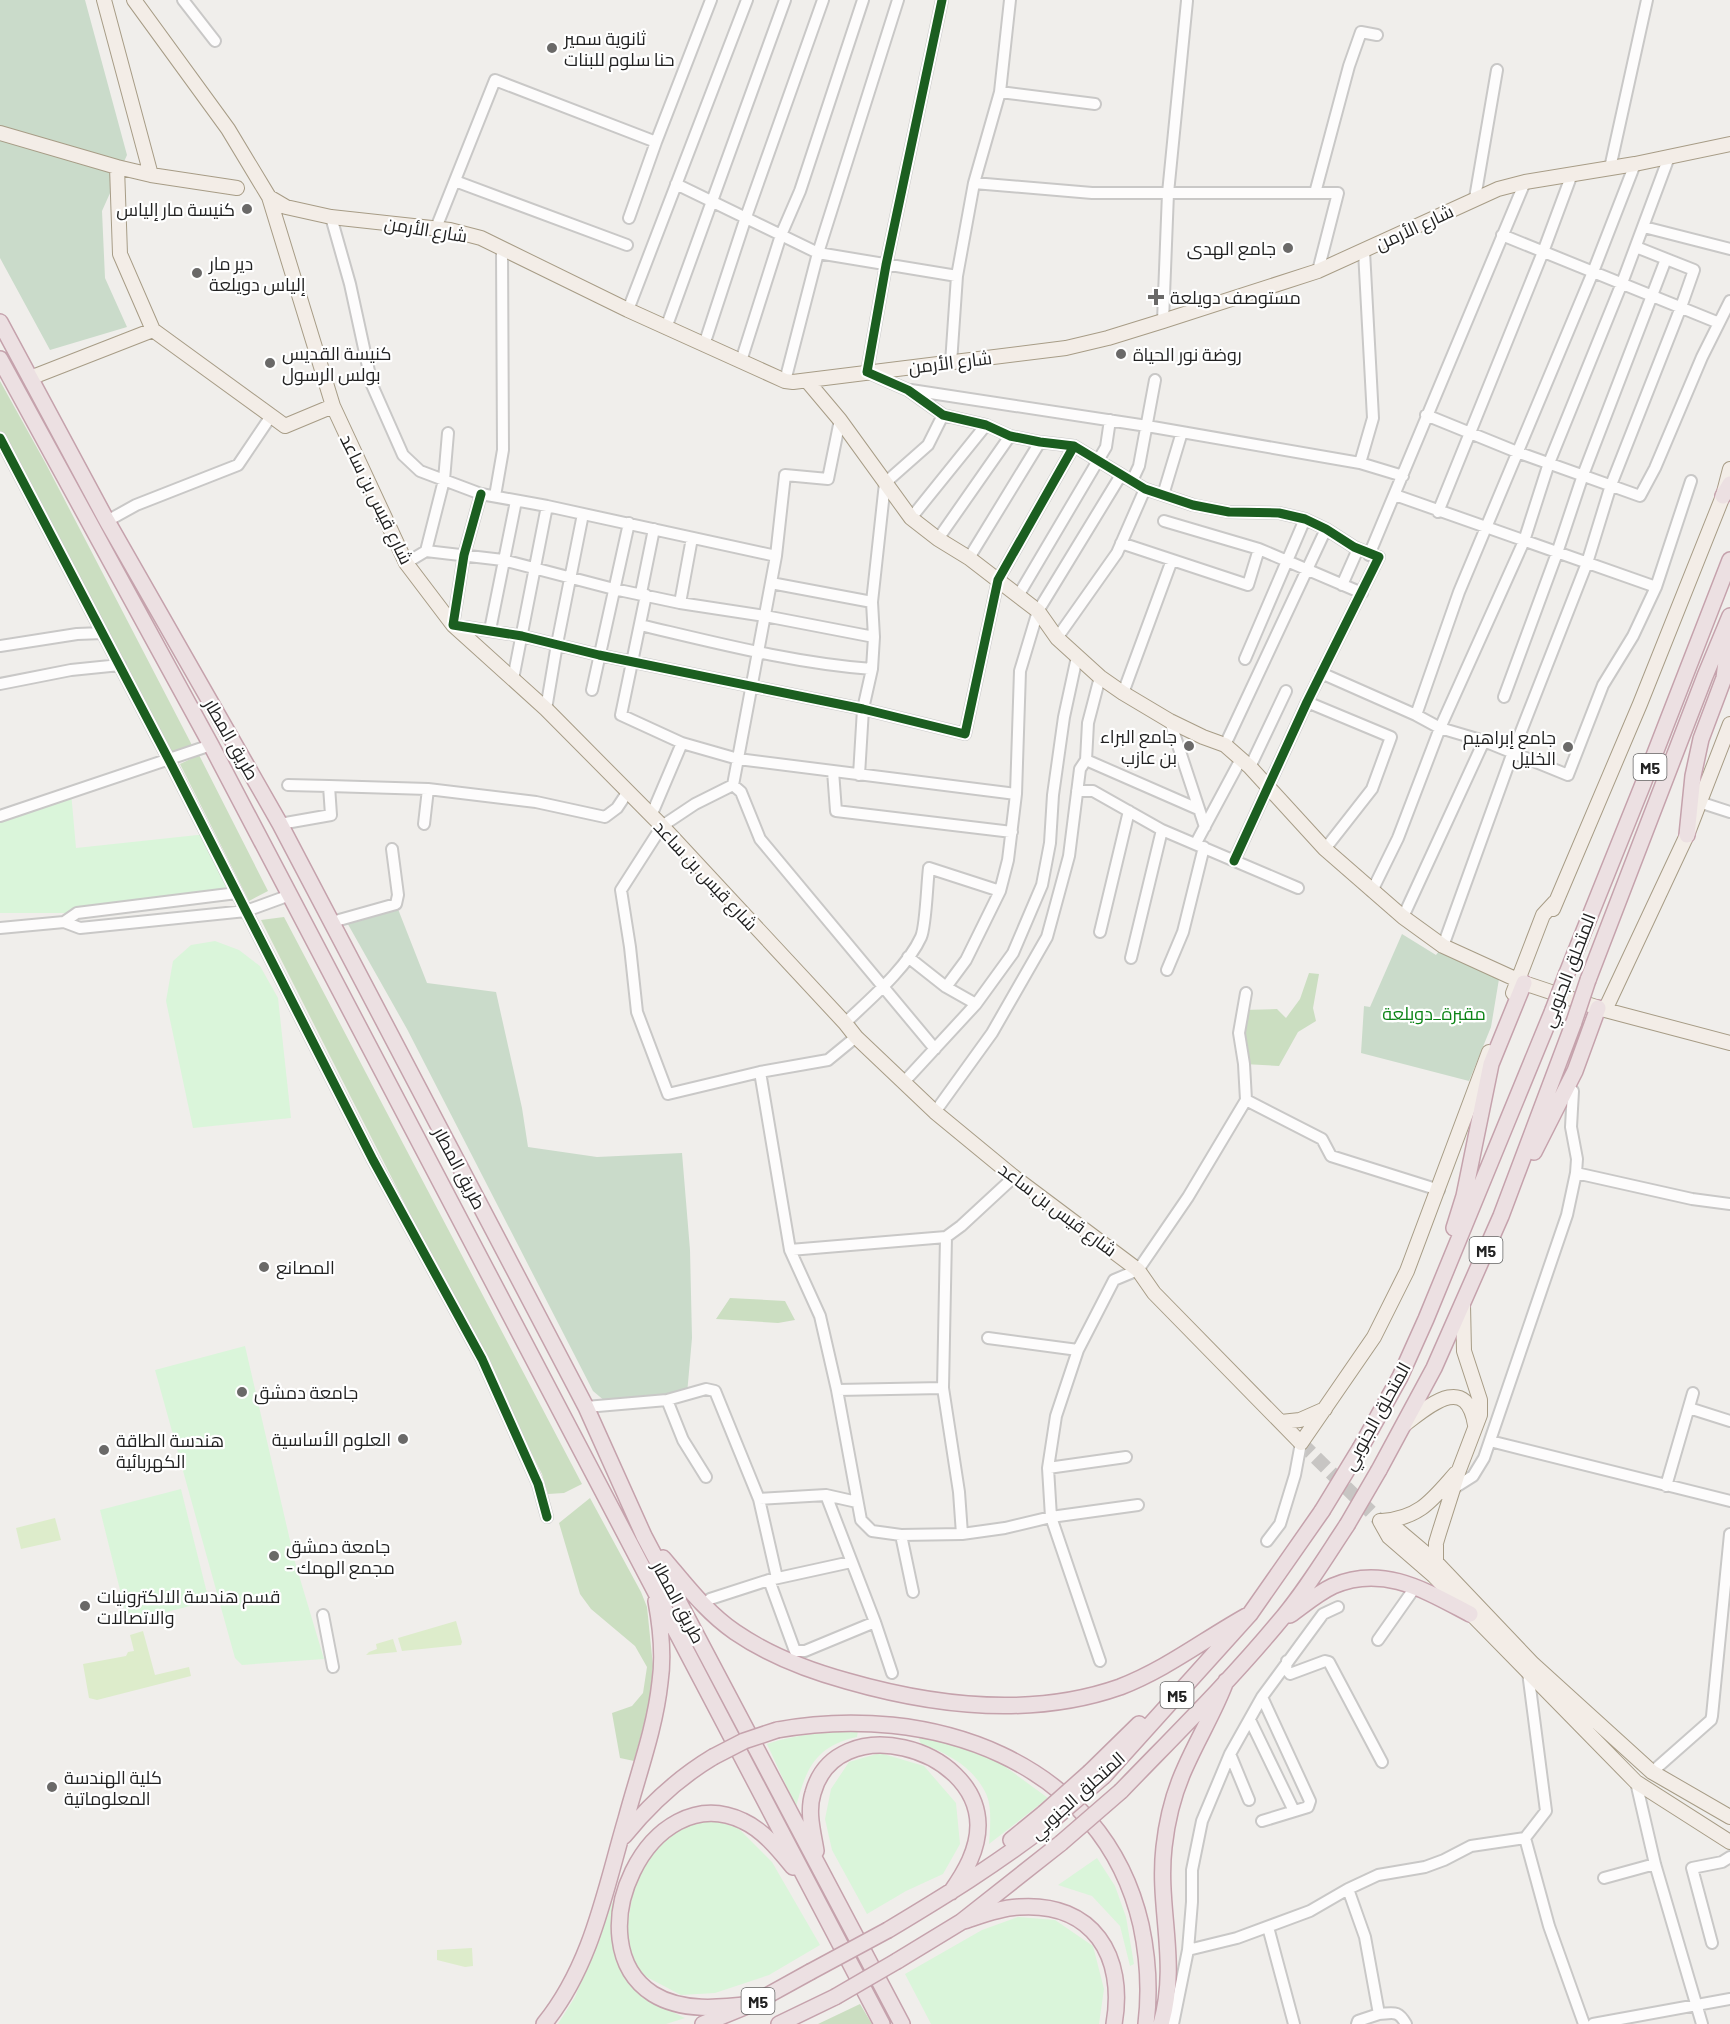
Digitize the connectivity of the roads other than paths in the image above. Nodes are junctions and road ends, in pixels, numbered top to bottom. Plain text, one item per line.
1 (104, 0) edge
2 (134, 0) edge
3 (183, 0) edge
4 (711, 0) edge
5 (747, 0) edge
6 (785, 0) edge
7 (823, 0) edge
8 (863, 0) edge
9 (898, 0) edge
10 (942, 0) edge
11 (1010, 0) edge
12 (1647, 0) edge
13 (1187, 1) edge
14 (1377, 35) dead end
15 (215, 41) dead end
16 (1497, 70) dead end
17 (1000, 92) junction
18 (1095, 104) dead end
19 (0, 133) edge
20 (656, 142) junction
21 (1730, 144) edge
22 (1669, 157) junction
23 (1635, 164) junction
24 (117, 167) junction
25 (1610, 168) junction
26 (1572, 174) junction
27 (151, 175) junction
28 (455, 181) junction
29 (1525, 182) junction
30 (974, 183) junction
31 (676, 184) junction
32 (237, 188) dead end
33 (1168, 193) junction
34 (1314, 193) junction
35 (269, 197) junction
36 (1475, 198) junction
37 (711, 203) junction
38 (331, 217) junction
39 (746, 217) junction
40 (629, 218) dead end
41 (1644, 227) junction
42 (436, 228) junction
43 (782, 235) junction
44 (1502, 235) junction
45 (627, 245) dead end
46 (1636, 247) junction
47 (502, 249) junction
48 (1730, 249) edge
49 (1364, 251) junction
50 (1543, 252) junction
51 (818, 253) junction
52 (1666, 259) junction
53 (886, 265) junction
54 (1318, 271) junction
55 (1593, 272) junction
56 (957, 276) junction
57 (1622, 284) junction
58 (1651, 295) junction
59 (1730, 301) edge
60 (1681, 308) junction
61 (628, 310) junction
62 (1163, 321) junction
63 (0, 322) edge
64 (1719, 323) junction
65 (666, 328) junction
66 (153, 330) junction
67 (705, 345) junction
68 (0, 360) edge
69 (741, 362) junction
70 (951, 363) junction
71 (867, 372) junction
72 (30, 378) junction
73 (1155, 380) dead end
74 (785, 381) junction
75 (808, 382) junction
76 (908, 390) junction
77 (333, 406) junction
78 (943, 415) junction
79 (1426, 415) junction
80 (271, 416) junction
81 (840, 420) junction
82 (1110, 420) junction
83 (986, 425) junction
84 (1147, 426) junction
85 (1182, 432) junction
86 (448, 433) dead end
87 (1470, 433) junction
88 (1010, 436) junction
89 (0, 438) edge
90 (1040, 442) junction
91 (1074, 446) junction
92 (1517, 452) junction
93 (1098, 460) junction
94 (1549, 463) junction
95 (1360, 464) junction
96 (1730, 469) edge
97 (1121, 475) junction
98 (1583, 475) junction
99 (1403, 476) junction
100 (444, 480) junction
101 (1132, 481) junction
102 (1691, 481) dead end
103 (885, 483) junction
104 (1611, 485) junction
105 (1145, 489) junction
106 (1726, 490) edge
107 (481, 494) junction
108 (1163, 495) junction
109 (1395, 495) junction
110 (495, 496) junction
111 (516, 501) junction
112 (547, 506) junction
113 (1438, 512) junction
114 (583, 514) junction
115 (911, 518) junction
116 (1305, 519) junction
117 (1164, 521) dead end
118 (107, 522) junction
119 (629, 524) junction
120 (1486, 528) junction
121 (1326, 529) junction
122 (654, 530) junction
123 (692, 538) junction
124 (938, 538) junction
125 (1524, 541) junction
126 (1121, 543) junction
127 (1258, 549) junction
128 (1358, 549) junction
129 (426, 551) junction
130 (1557, 553) junction
131 (464, 555) junction
132 (1369, 555) junction
133 (776, 556) junction
134 (969, 558) junction
135 (503, 560) junction
136 (1172, 560) junction
137 (1730, 560) edge
138 (1288, 561) junction
139 (406, 563) junction
140 (1587, 563) junction
141 (535, 568) junction
142 (1306, 570) junction
143 (570, 577) junction
144 (998, 579) junction
145 (771, 583) junction
146 (1342, 585) junction
147 (1656, 587) junction
148 (614, 589) junction
149 (1362, 593) junction
150 (643, 594) junction
151 (1018, 596) junction
152 (872, 602) junction
153 (680, 603) junction
154 (1038, 611) junction
155 (765, 616) junction
156 (1730, 616) edge
157 (453, 625) junction
158 (640, 625) junction
159 (1730, 627) edge
160 (490, 630) junction
161 (103, 633) junction
162 (522, 636) junction
163 (873, 637) junction
164 (1057, 638) junction
165 (557, 644) junction
166 (0, 646) edge
167 (758, 652) junction
168 (599, 655) junction
169 (1077, 657) junction
170 (1245, 659) dead end
171 (633, 660) junction
172 (120, 665) junction
173 (872, 669) junction
174 (1322, 673) junction
175 (1100, 676) junction
176 (513, 678) junction
177 (0, 684) edge
178 (752, 687) junction
179 (592, 690) dead end
180 (1286, 691) dead end
181 (1123, 693) junction
182 (1504, 697) dead end
183 (1307, 702) junction
184 (546, 709) junction
185 (863, 709) junction
186 (1416, 715) junction
187 (1170, 721) junction
188 (1730, 724) edge
189 (1440, 728) junction
190 (1484, 741) junction
191 (682, 743) junction
192 (211, 745) junction
193 (1225, 745) junction
194 (1513, 752) junction
195 (169, 759) junction
196 (738, 759) junction
197 (1086, 759) junction
198 (1245, 763) junction
199 (833, 771) junction
200 (859, 775) junction
201 (288, 785) dead end
202 (733, 785) junction
203 (329, 786) junction
204 (1267, 786) junction
205 (428, 789) junction
206 (1077, 791) junction
207 (627, 793) junction
208 (1016, 794) junction
209 (1699, 802) junction
210 (1198, 809) junction
211 (1129, 812) junction
212 (1730, 812) edge
213 (0, 816) edge
214 (651, 816) junction
215 (280, 824) junction
216 (424, 824) dead end
217 (662, 826) junction
218 (1205, 827) junction
219 (1162, 830) junction
220 (1012, 832) junction
221 (1686, 835) junction
222 (1200, 845) junction
223 (392, 849) dead end
224 (1325, 849) junction
225 (1234, 861) junction
226 (1298, 888) dead end
227 (1000, 891) junction
228 (1372, 891) junction
229 (237, 893) junction
230 (290, 895) junction
231 (246, 911) junction
232 (1403, 917) junction
233 (64, 922) junction
234 (332, 922) junction
235 (0, 926) edge
236 (1100, 932) dead end
237 (1443, 946) junction
238 (908, 957) junction
239 (1131, 958) dead end
240 (1167, 970) dead end
241 (1521, 982) junction
242 (883, 987) junction
243 (946, 987) junction
244 (1246, 993) dead end
245 (976, 1004) junction
246 (1602, 1009) junction
247 (845, 1023) junction
248 (856, 1037) junction
249 (1730, 1043) edge
250 (935, 1049) junction
251 (1488, 1063) junction
252 (760, 1072) junction
253 (903, 1082) junction
254 (1573, 1091) junction
255 (1245, 1100) junction
256 (935, 1112) junction
257 (1546, 1128) junction
258 (1576, 1173) junction
259 (1014, 1177) junction
260 (1439, 1190) junction
261 (1730, 1204) edge
262 (1501, 1216) junction
263 (946, 1237) junction
264 (790, 1250) junction
265 (1138, 1270) junction
266 (1463, 1302) junction
267 (1426, 1319) junction
268 (988, 1338) dead end
269 (1078, 1350) junction
270 (943, 1388) junction
271 (837, 1390) junction
272 (1693, 1393) dead end
273 (667, 1400) junction
274 (586, 1407) junction
275 (1327, 1408) junction
276 (1689, 1408) junction
277 (1730, 1421) edge
278 (1281, 1422) junction
279 (1403, 1425) junction
280 (1476, 1430) junction
281 (1490, 1441) junction
282 (1302, 1443) junction
283 (1126, 1457) dead end
284 (1048, 1468) junction
285 (1459, 1470) junction
286 (706, 1477) dead end
287 (1665, 1486) junction
288 (1454, 1488) junction
289 (826, 1495) junction
290 (759, 1499) junction
291 (1730, 1501) edge
292 (857, 1502) junction
293 (1138, 1506) dead end
294 (547, 1517) dead end
295 (1051, 1517) junction
296 (1380, 1521) junction
297 (962, 1534) junction
298 (1730, 1534) edge
299 (901, 1535) junction
300 (644, 1536) junction
301 (1267, 1541) dead end
302 (851, 1562) junction
303 (1436, 1562) junction
304 (773, 1579) junction
305 (652, 1584) junction
306 (1416, 1586) junction
307 (913, 1592) dead end
308 (710, 1599) dead end
309 (1338, 1607) dead end
310 (1250, 1614) junction
311 (1470, 1614) junction
312 (323, 1616) dead end
313 (875, 1622) junction
314 (1278, 1623) junction
315 (1378, 1640) dead end
316 (1100, 1661) dead end
317 (1287, 1661) junction
318 (333, 1667) dead end
319 (1528, 1672) junction
320 (892, 1673) dead end
321 (1226, 1681) junction
322 (1262, 1697) junction
323 (1250, 1720) junction
324 (1230, 1754) junction
325 (1382, 1762) dead end
326 (1652, 1772) junction
327 (1636, 1782) junction
328 (1680, 1789) junction
329 (1249, 1800) dead end
330 (1669, 1802) junction
331 (1294, 1811) junction
332 (1730, 1817) edge
333 (1262, 1821) dead end
334 (1525, 1838) junction
335 (1730, 1842) edge
336 (618, 1844) junction
337 (1730, 1857) edge
338 (818, 1863) junction
339 (1655, 1864) junction
340 (1604, 1878) dead end
341 (812, 1888) junction
342 (1348, 1889) junction
343 (951, 1892) junction
344 (961, 1922) junction
345 (1268, 1926) junction
346 (1712, 1943) dead end
347 (1188, 1950) junction
348 (1730, 1999) edge
349 (752, 2004) junction
350 (1696, 2006) junction
351 (1379, 2014) junction
352 (544, 2024) edge
353 (703, 2024) edge
354 (779, 2024) edge
355 (882, 2024) edge
356 (902, 2024) edge
357 (1114, 2024) edge
358 (1146, 2024) edge
359 (1161, 2024) edge
360 (1173, 2024) edge
361 (1294, 2024) edge
362 (1357, 2024) edge
363 (1406, 2024) edge
364 (1584, 2024) edge
365 (1593, 2024) edge
366 (1702, 2024) edge

1 - 27 main road
2 - 35 main road
3 - 15 street
4 - 20 street
5 - 31 street
6 - 37 street
7 - 39 street
8 - 43 street
9 - 51 street
10 - 53 street
11 - 17 street
12 - 25 street
13 - 33 street
14 - 34 street
16 - 36 street
17 - 18 street
17 - 30 street
19 - 24 main road
20 - 28 street
20 - 40 street
21 - 22 main road, شارع الأرمن
22 - 23 main road, شارع الأرمن
22 - 41 street
23 - 25 main road, شارع الأرمن
23 - 55 street
24 - 27 main road
24 - 66 main road
25 - 26 main road, شارع الأرمن
26 - 29 main road, شارع الأرمن
26 - 50 street
27 - 32 main road
28 - 42 street
28 - 45 street
29 - 36 main road, شارع الأرمن
29 - 44 street
30 - 33 street
30 - 56 street
31 - 37 street
31 - 61 street
33 - 34 street
33 - 62 street
34 - 54 street
35 - 38 main road, شارع الأرمن
35 - 77 main road, شارع قيس بن ساعد
36 - 49 main road, شارع الأرمن
37 - 39 street
37 - 65 street
38 - 42 main road, شارع الأرمن
38 - 100 street
39 - 43 street
39 - 67 street
41 - 46 street
41 - 48 street
42 - 47 main road, شارع الأرمن
43 - 51 street
43 - 69 street
44 - 50 street
44 - 79 street
46 - 52 street
46 - 57 street
47 - 61 main road, شارع الأرمن
47 - 110 street
49 - 54 main road, شارع الأرمن
49 - 95 street
50 - 55 street
50 - 87 street
51 - 53 street
51 - 74 street
52 - 58 street
52 - 60 street
53 - 56 street
53 - 71 street
54 - 62 main road, شارع الأرمن
55 - 57 street
55 - 92 street
56 - 70 street
57 - 58 street
57 - 94 street
58 - 60 street
58 - 98 street
59 - 64 street
60 - 64 street
60 - 104 street
61 - 65 main road, شارع الأرمن
62 - 70 main road, شارع الأرمن
63 - 72 highway, طريق المطار
64 - 104 street
65 - 67 main road, شارع الأرمن
66 - 72 main road
66 - 80 main road
67 - 69 main road, شارع الأرمن
68 - 192 highway, طريق المطار
69 - 74 main road, شارع الأرمن
70 - 71 main road, شارع الأرمن
71 - 75 main road, شارع الأرمن
71 - 76 street
72 - 118 highway, طريق المطار
73 - 84 street
74 - 75 main road, شارع الأرمن
75 - 81 main road
76 - 78 street
76 - 82 street
77 - 80 main road
77 - 139 main road, شارع قيس بن ساعد
78 - 83 street
78 - 103 street
79 - 87 street
79 - 99 street
80 - 118 street
81 - 103 main road
81 - 133 street
82 - 84 street
82 - 93 street
83 - 88 street
83 - 115 street
84 - 85 street
84 - 101 street
85 - 95 street
85 - 108 street
86 - 100 street
87 - 92 street
87 - 113 street
88 - 90 street
88 - 124 street
89 - 161 street
90 - 91 street
90 - 134 street
91 - 93 street
91 - 144 street
92 - 94 street
92 - 120 street
93 - 97 street
93 - 151 street
94 - 98 street
94 - 125 street
95 - 99 street
96 - 106 main road
97 - 101 street
97 - 154 street
98 - 104 street
98 - 130 street
99 - 109 street
100 - 107 street
100 - 129 street
101 - 105 street
102 - 147 street
103 - 115 main road
103 - 152 street
104 - 140 street
105 - 108 street
105 - 126 street
106 - 241 main road
107 - 110 street
107 - 131 street
108 - 116 street
109 - 113 street
109 - 132 street
110 - 111 street
111 - 112 street
111 - 135 street
112 - 114 street
112 - 141 street
113 - 120 street
114 - 119 street
114 - 143 street
115 - 124 main road
116 - 121 street
116 - 138 street
117 - 127 street
118 - 215 highway, طريق المطار
119 - 122 street
119 - 148 street
120 - 125 street
120 - 186 street
121 - 128 street
121 - 142 street
122 - 123 street
122 - 150 street
123 - 133 street
123 - 153 street
124 - 134 main road
125 - 130 street
125 - 189 street
126 - 136 street
126 - 164 street
127 - 136 street
127 - 138 street
128 - 132 street
128 - 146 street
129 - 131 street
129 - 139 street
130 - 140 street
130 - 182 street
131 - 135 street
131 - 157 street
132 - 149 street
133 - 145 street
134 - 144 main road
135 - 141 street
135 - 160 street
136 - 181 street
137 - 267 highway, المتحلق الجنوبي / M5, bridge
138 - 142 street
138 - 170 street
139 - 157 main road, شارع قيس بن ساعد
140 - 147 street
140 - 194 street
141 - 143 street
141 - 162 street
142 - 146 street
142 - 193 street
143 - 148 street
143 - 165 street
144 - 151 main road
144 - 185 street
145 - 152 street
145 - 155 street
146 - 149 street
147 - 194 street
148 - 150 street
148 - 168 street
149 - 174 street
150 - 153 street
150 - 158 street
151 - 154 main road
152 - 163 street
153 - 155 street
154 - 164 main road
154 - 208 street
155 - 163 street
155 - 167 street
156 - 262 highway, المتحلق الجنوبي / M5, bridge
157 - 160 street
157 - 176 main road, شارع قيس بن ساعد
158 - 167 street
158 - 171 street
159 - 221 highway
160 - 162 street
161 - 166 street
161 - 172 street
162 - 165 street
162 - 176 street
163 - 173 street
164 - 169 main road
165 - 168 street
165 - 184 street
167 - 173 street
167 - 178 street
168 - 171 street
168 - 179 street
169 - 175 main road
169 - 245 street
171 - 178 street
171 - 191 street
172 - 177 street
172 - 195 street
173 - 185 street
174 - 183 street
174 - 186 street
175 - 181 main road
175 - 197 street
176 - 184 main road, شارع قيس بن ساعد
178 - 185 street
178 - 196 street
180 - 198 street
181 - 187 main road
183 - 204 street
183 - 224 street
184 - 207 main road, شارع قيس بن ساعد
185 - 200 street
186 - 189 street
187 - 193 main road
187 - 210 street
188 - 209 main road
189 - 190 street
189 - 228 street
190 - 194 street
190 - 232 street
191 - 196 street
191 - 214 street
192 - 195 street
192 - 230 highway, طريق المطار
193 - 198 main road
194 - 237 street
195 - 213 street
195 - 229 street
196 - 199 street
196 - 202 street
197 - 206 street
197 - 210 street
198 - 204 main road
198 - 218 street
199 - 200 street
199 - 220 street
200 - 208 street
201 - 203 street
202 - 217 street
202 - 242 street
203 - 205 street
203 - 215 street
204 - 224 main road
204 - 225 street
205 - 207 street
205 - 216 street
206 - 211 street
206 - 256 street
207 - 214 main road, شارع قيس بن ساعد
208 - 220 street
209 - 212 street
209 - 221 main road
210 - 218 street
211 - 219 street
211 - 236 street
214 - 217 main road, شارع قيس بن ساعد
215 - 234 highway, طريق المطار
217 - 247 main road, شارع قيس بن ساعد
217 - 252 street
218 - 222 street
219 - 222 street
219 - 239 street
220 - 227 street
221 - 246 main road
222 - 225 street
222 - 240 street
223 - 234 street
224 - 228 main road
225 - 226 street
227 - 238 street
227 - 243 street
228 - 232 main road
229 - 231 street
229 - 233 street
230 - 231 street
230 - 305 highway, طريق المطار
231 - 233 street
231 - 294 street
232 - 237 main road
233 - 235 street
234 - 274 highway, طريق المطار
237 - 241 main road
238 - 242 street
238 - 243 street
241 - 246 main road
241 - 251 highway
242 - 247 street
242 - 250 street
243 - 245 street
244 - 255 street
245 - 250 street
246 - 249 main road
246 - 254 highway
246 - 257 highway
247 - 248 main road, شارع قيس بن ساعد
248 - 252 street
248 - 253 main road, شارع قيس بن ساعد
250 - 253 street
251 - 260 main road
251 - 267 highway
252 - 264 street
253 - 256 main road, شارع قيس بن ساعد
254 - 257 highway
254 - 258 street
255 - 260 street
255 - 265 street
256 - 259 main road, شارع قيس بن ساعد
257 - 262 highway
258 - 261 street
258 - 281 street
259 - 263 street
259 - 265 main road, شارع قيس بن ساعد
260 - 275 main road
262 - 266 highway, المتحلق الجنوبي / M5
263 - 264 street
263 - 270 street
264 - 271 street
265 - 269 street
265 - 278 main road, شارع قيس بن ساعد
266 - 279 highway, المتحلق الجنوبي / M5
266 - 280 main road, المتحلق الجنوبي
267 - 310 highway, المتحلق الجنوبي / M5, bridge
268 - 269 street
269 - 284 street
270 - 271 street
270 - 297 street
271 - 292 street
272 - 276 street
273 - 274 street
273 - 286 street
273 - 290 street
274 - 300 highway, طريق المطار
275 - 278 main road
275 - 282 main road
276 - 277 street
276 - 287 street
278 - 282 main road, شارع قيس بن ساعد
279 - 280 main road, المتحلق الجنوبي
279 - 314 highway, المتحلق الجنوبي / M5, bridge
280 - 285 main road
281 - 287 street
281 - 288 street
282 - 301 street
283 - 284 street
284 - 295 street
285 - 288 main road
285 - 296 main road
287 - 291 street
288 - 303 main road
289 - 290 street
289 - 292 street
289 - 302 street
290 - 304 street
292 - 299 street
293 - 295 street
295 - 297 street
295 - 316 street
296 - 303 main road
296 - 311 main road
297 - 299 street
298 - 326 street
299 - 307 street
300 - 310 highway
300 - 338 highway, طريق المطار
302 - 304 street
302 - 313 street
303 - 326 main road
304 - 308 street
304 - 313 street
305 - 336 highway
305 - 341 highway, طريق المطار
306 - 311 highway
306 - 314 highway
306 - 315 street
309 - 317 street
310 - 343 highway, المتحلق الجنوبي / M5, bridge
311 - 319 main road
312 - 318 street
313 - 320 street
314 - 321 highway, المتحلق الجنوبي / M5
317 - 322 street
317 - 325 street
319 - 327 main road
319 - 334 street
321 - 344 highway, المتحلق الجنوبي / M5, bridge
321 - 359 highway
322 - 323 street
322 - 331 street
323 - 324 street
323 - 331 street
324 - 329 street
324 - 347 street
326 - 328 main road
327 - 330 main road
327 - 339 street
328 - 330 main road
328 - 332 main road
330 - 335 main road
331 - 333 street
334 - 342 street
334 - 364 street
336 - 352 highway
336 - 358 highway, bridge
337 - 346 street
338 - 343 highway
338 - 356 highway, طريق المطار
339 - 340 street
339 - 350 street
341 - 349 highway
341 - 355 highway, طريق المطار
342 - 345 street
342 - 351 street
343 - 349 highway, المتحلق الجنوبي / M5, bridge
344 - 354 highway, المتحلق الجنوبي / M5, bridge
344 - 357 highway
345 - 347 street
345 - 361 street
347 - 360 street
348 - 350 street
349 - 353 highway, المتحلق الجنوبي / M5
350 - 365 street
350 - 366 street
351 - 362 street
351 - 363 street

